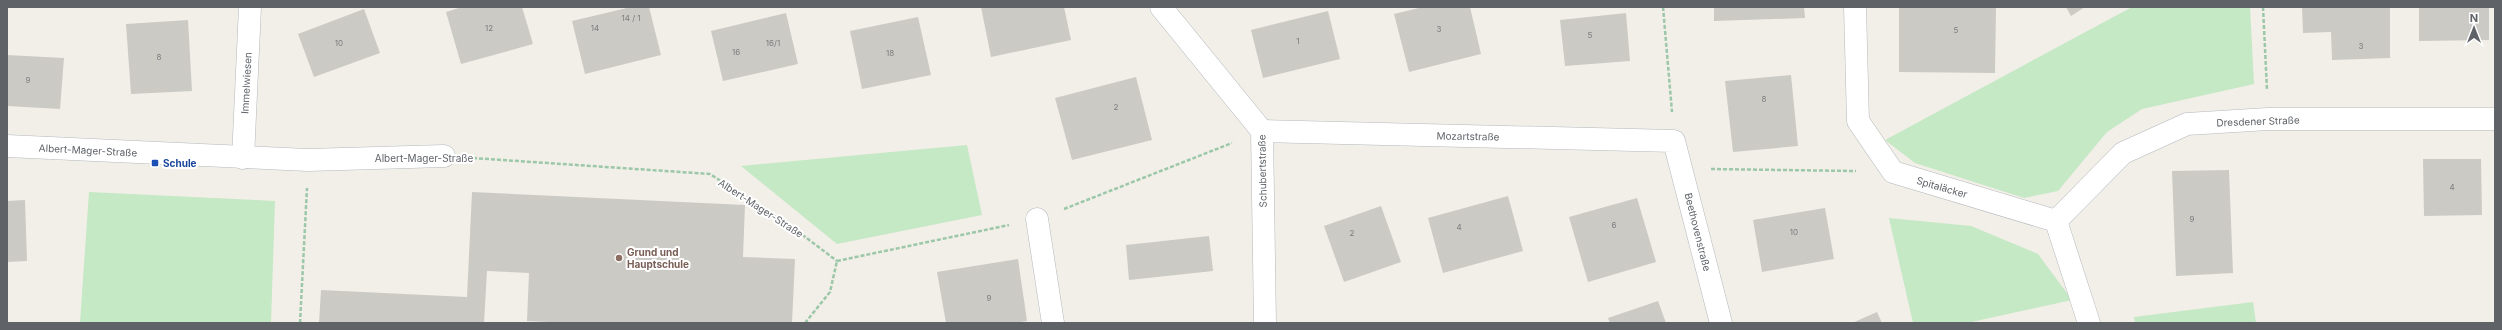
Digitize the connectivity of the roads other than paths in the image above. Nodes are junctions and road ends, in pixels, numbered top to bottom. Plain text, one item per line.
1 (250, 7) edge
2 (1161, 7) edge
3 (1855, 7) edge
4 (2495, 119) edge
5 (1262, 131) junction
6 (1674, 141) joint
7 (7, 146) edge
8 (444, 156) road end
9 (242, 158) junction
10 (1037, 219) dead end
11 (2056, 220) junction
12 (1053, 323) edge
13 (1265, 323) edge
14 (1721, 323) edge
15 (2089, 323) edge

1 - 9 street, Immelwiesen
2 - 5 street, Schubertstraße
3 - 11 street, Spitaläcker
4 - 11 street, Dresdener Straße
5 - 6 street, Mozartstraße
5 - 13 street, Schubertstraße
6 - 14 street, Beethovenstraße
7 - 9 street, Albert-Mager-Straße
8 - 9 street, Albert-Mager-Straße
10 - 12 street
11 - 15 street

